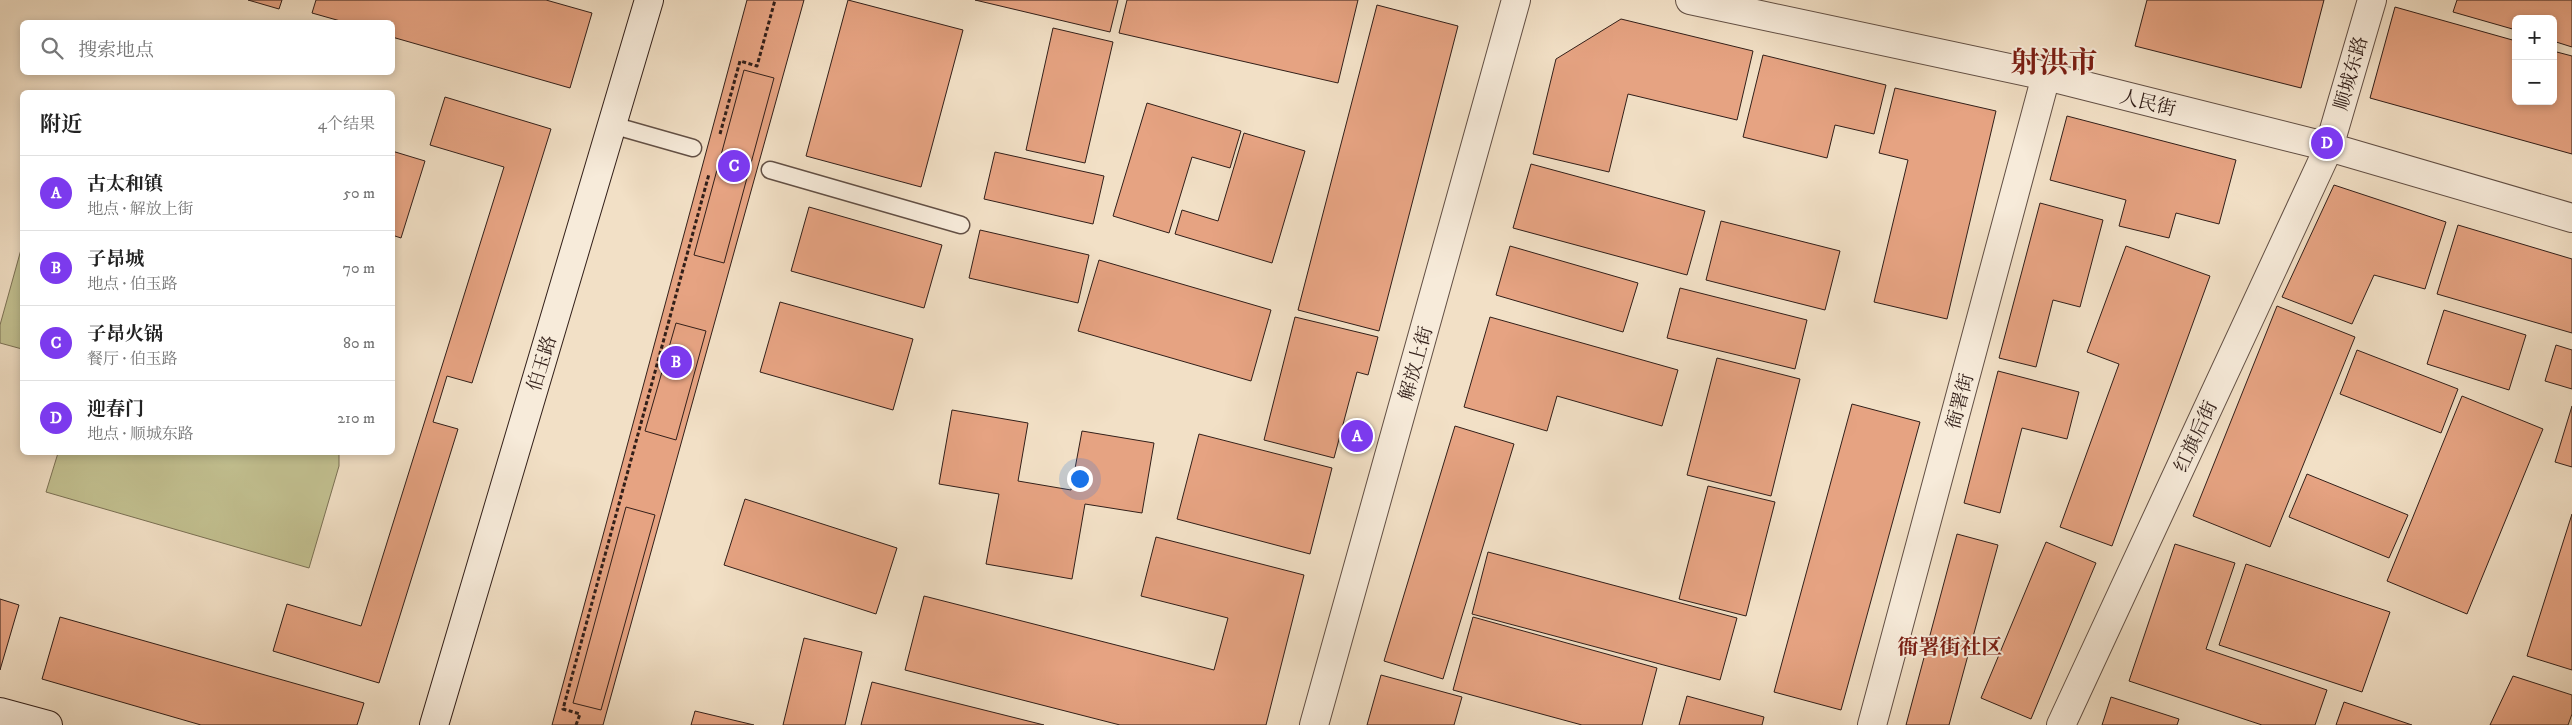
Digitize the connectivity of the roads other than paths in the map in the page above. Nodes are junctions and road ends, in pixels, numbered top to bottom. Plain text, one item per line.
1 (649, 0) edge
2 (1515, 0) edge
3 (1690, 0) edge
4 (2372, 0) edge
5 (2046, 76) junction
6 (612, 125) junction
7 (2329, 147) junction
8 (693, 148) dead end
9 (770, 170) dead end
10 (2572, 218) edge
11 (961, 225) dead end
12 (0, 712) edge
13 (48, 725) edge
14 (434, 725) edge
15 (1314, 725) edge
16 (1872, 725) edge
17 (2061, 725) edge

1 - 6 street, 伯玉路
2 - 15 street, 解放上街
3 - 5 street, 人民街
4 - 7 street, 顺城东路
5 - 7 street, 人民街
5 - 16 street, 衙署街
6 - 8 lane
6 - 14 street, 伯玉路
7 - 10 street, 人民街
7 - 17 street, 红旗后街
9 - 11 lane
12 - 13 street

